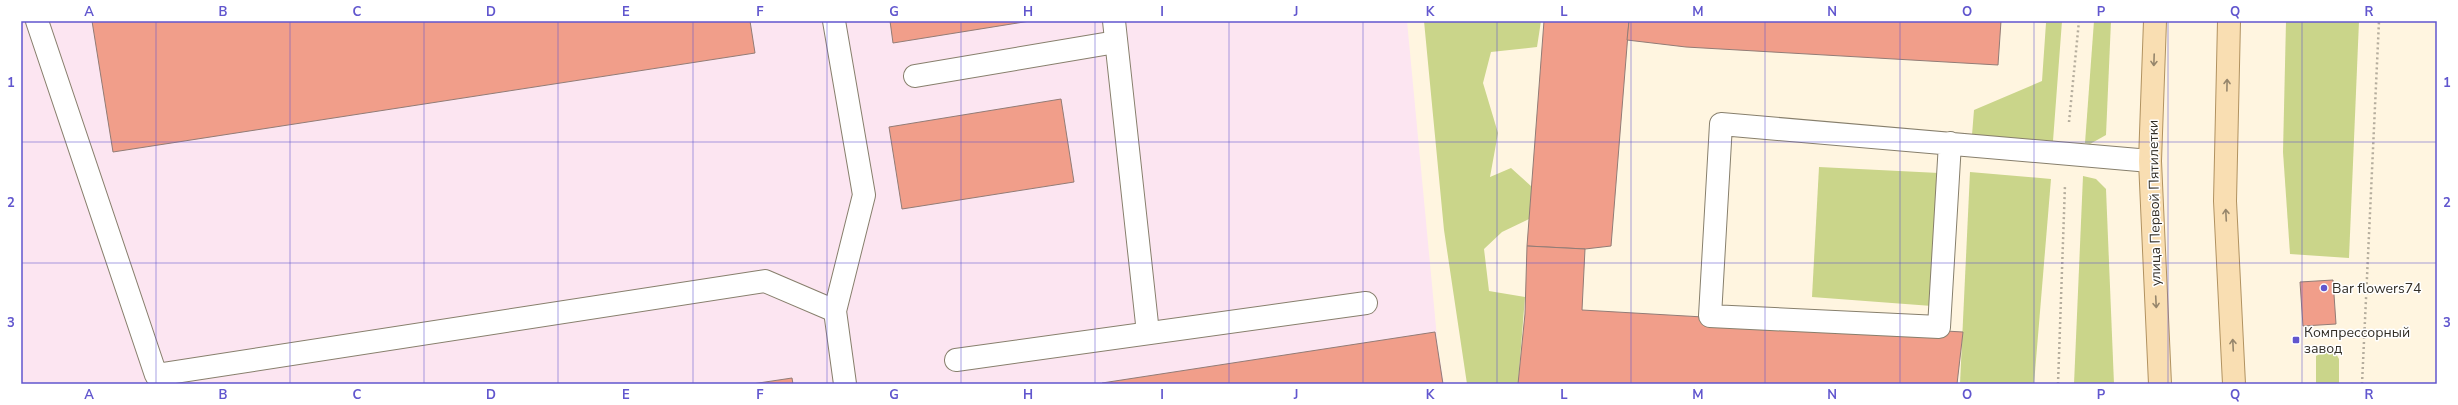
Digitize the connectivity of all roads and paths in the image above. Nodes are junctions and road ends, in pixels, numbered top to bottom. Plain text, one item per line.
1 (37, 21) edge
2 (834, 21) edge
3 (2079, 21) edge
4 (2155, 21) edge
5 (2229, 21) edge
6 (2379, 21) edge
7 (1115, 31) edge
8 (915, 76) dead end
9 (1950, 143) junction
10 (2066, 153) junction
11 (2150, 161) junction
12 (1366, 303) dead end
13 (835, 311) junction
14 (1148, 333) junction
15 (956, 360) dead end
16 (155, 379) edge
17 (845, 384) edge
18 (2058, 384) edge
19 (2160, 384) edge
20 (2234, 384) edge
21 (2362, 384) edge

1 - 16 lane
2 - 13 lane
3 - 10 path
4 -> 11 main road, улица Первой Пятилетки
20 -> 5 main road
6 - 21 path
7 - 8 lane
7 - 14 lane
9 - 9 lane
9 - 10 lane
10 - 11 lane
10 - 18 path
11 -> 19 main road, улица Первой Пятилетки
12 - 14 lane
13 - 16 lane
13 - 17 lane
14 - 15 lane

